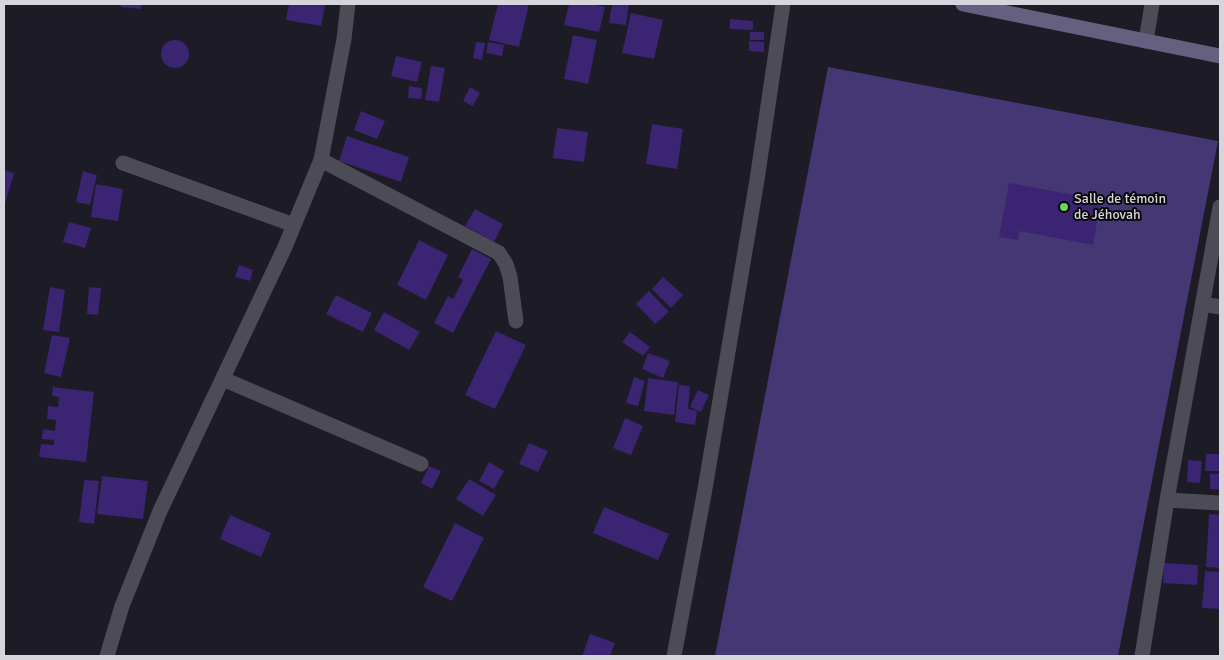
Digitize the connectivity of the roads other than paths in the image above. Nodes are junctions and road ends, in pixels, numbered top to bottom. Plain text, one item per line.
1 (348, 4) edge
2 (783, 4) edge
3 (963, 4) edge
4 (1152, 4) edge
5 (1146, 41) junction
6 (1220, 56) edge
7 (321, 160) junction
8 (123, 163) dead end
9 (1220, 207) edge
10 (294, 225) junction
11 (1203, 304) junction
12 (1220, 307) edge
13 (516, 321) dead end
14 (222, 378) junction
15 (421, 464) dead end
16 (1167, 500) junction
17 (1220, 503) edge
18 (106, 656) edge
19 (674, 656) edge
20 (1142, 656) edge

1 - 7 street
2 - 19 street
3 - 5 street
4 - 5 street
5 - 6 street
7 - 10 street
7 - 13 street
8 - 10 street
9 - 11 street
10 - 14 street
11 - 12 street
11 - 16 street
14 - 15 street
14 - 18 street
16 - 17 street
16 - 20 street

